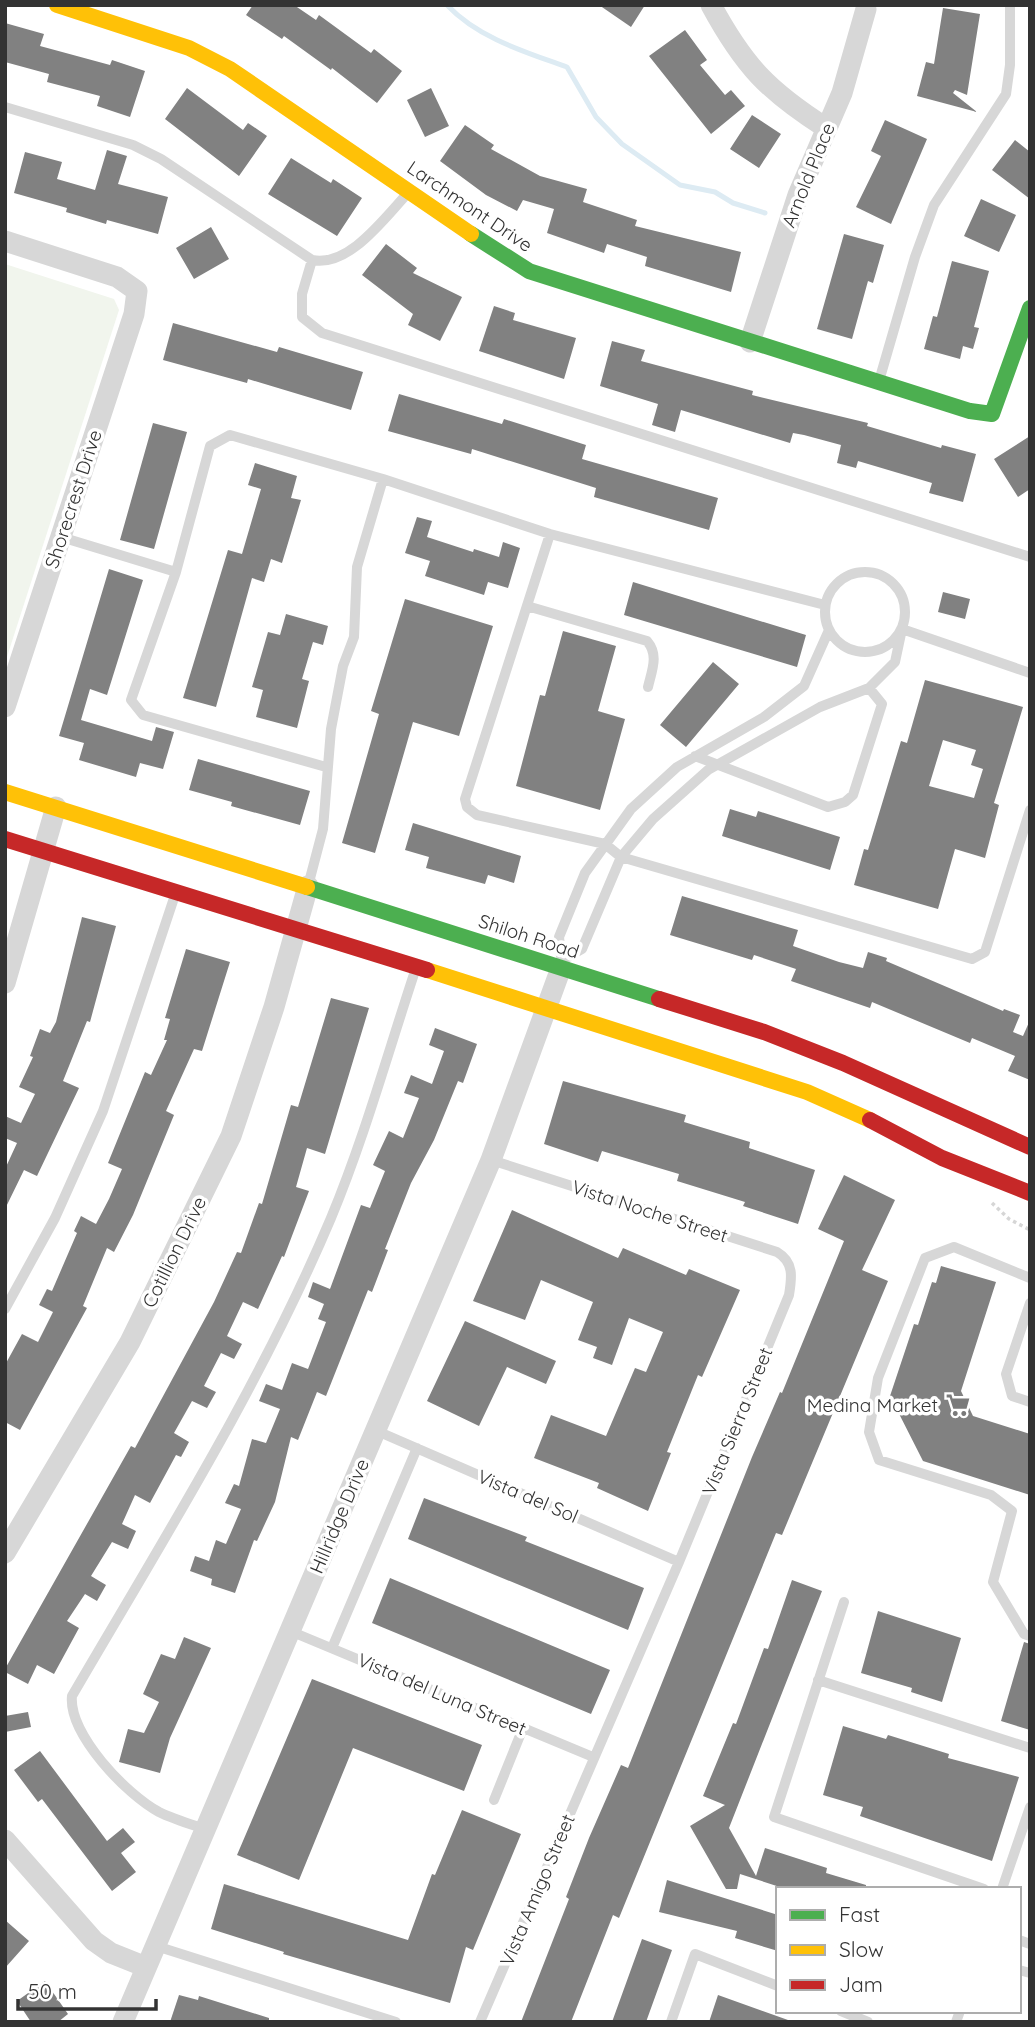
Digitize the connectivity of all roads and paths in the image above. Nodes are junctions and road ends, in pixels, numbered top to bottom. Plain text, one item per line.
1 (57, 5) edge
2 (711, 5) edge
3 (1010, 5) edge
4 (866, 9) dead end
5 (5, 107) edge
6 (826, 128) junction
7 (410, 191) junction
8 (5, 241) edge
9 (312, 260) junction
10 (1030, 307) edge
11 (750, 342) junction
12 (879, 381) junction
13 (383, 479) junction
14 (550, 534) junction
15 (61, 537) junction
16 (1030, 557) edge
17 (176, 572) junction
18 (825, 605) junction
19 (527, 606) junction
20 (828, 629) junction
21 (902, 629) junction
22 (1030, 673) edge
23 (648, 687) dead end
24 (869, 688) junction
25 (5, 707) edge
26 (695, 756) junction
27 (716, 765) junction
28 (326, 767) junction
29 (5, 792) edge
30 (56, 807) junction
31 (1030, 810) edge
32 (5, 839) edge
33 (605, 844) junction
34 (44, 851) junction
35 (621, 857) junction
36 (308, 886) junction
37 (176, 892) junction
38 (295, 930) junction
39 (562, 964) junction
40 (416, 968) junction
41 (5, 983) edge
42 (546, 1007) junction
43 (1030, 1147) edge
44 (491, 1160) junction
45 (1030, 1193) edge
46 (1009, 1219) dead end
47 (1030, 1230) edge
48 (1030, 1278) edge
49 (791, 1280) joint
50 (1030, 1303) edge
51 (5, 1309) edge
52 (1030, 1402) edge
53 (377, 1431) junction
54 (417, 1448) junction
55 (5, 1553) edge
56 (679, 1562) junction
57 (844, 1602) dead end
58 (290, 1631) junction
59 (1030, 1636) edge
60 (332, 1648) junction
61 (818, 1680) junction
62 (523, 1728) junction
63 (1030, 1748) edge
64 (593, 1757) junction
65 (494, 1800) dead end
66 (1030, 1807) edge
67 (205, 1829) junction
68 (5, 1840) edge
69 (978, 1887) edge
70 (1003, 1887) edge
71 (156, 1946) junction
72 (146, 1967) junction
73 (776, 1985) edge
74 (846, 2013) edge
75 (124, 2022) edge
76 (396, 2022) edge
77 (480, 2022) edge
78 (671, 2022) edge
79 (868, 2022) edge

1 - 7 main road, Larchmont Drive
2 - 6 street
3 - 12 lane
4 - 6 street, Arnold Place
5 - 9 lane
6 - 11 street, Arnold Place
7 - 9 lane
7 - 11 main road, Larchmont Drive
8 - 15 street, Shorecrest Drive
9 - 16 lane
10 - 12 main road, Larchmont Drive
11 - 12 main road, Larchmont Drive
13 - 14 lane
13 - 17 lane
13 - 28 lane
14 - 18 lane
14 - 19 lane
15 - 17 lane
15 - 25 street, Shorecrest Drive
17 - 28 lane
18 - 20 lane
18 - 21 lane
19 - 23 lane
19 - 33 lane
20 - 21 lane
20 - 26 lane
21 - 22 lane
21 - 24 lane
24 - 27 lane
24 - 27 lane
26 - 27 lane
26 - 33 lane
27 - 35 lane
28 - 36 lane
29 - 30 main road, Shiloh Road
30 - 34 street
30 - 36 main road, Shiloh Road
31 - 35 lane
32 - 34 main road
33 - 35 lane
33 - 39 lane
34 - 37 main road
34 - 41 street
35 - 39 lane
36 - 38 street, Cotillion Drive
36 - 39 main road, Shiloh Road
37 - 38 main road
37 - 51 lane
38 - 40 main road
38 - 55 street, Cotillion Drive
39 - 42 street, Hillridge Drive
39 - 43 main road, Shiloh Road
40 - 42 main road
40 - 67 lane
42 - 44 street, Hillridge Drive
42 - 45 main road
44 - 49 lane, Vista Noche Street
44 - 53 street, Hillridge Drive
46 - 47 path
48 - 59 lane
49 - 56 lane, Vista Sierra Street
50 - 52 lane
53 - 54 lane, Vista del Sol
53 - 58 street, Hillridge Drive
54 - 56 lane, Vista del Sol
54 - 60 lane
56 - 64 lane, Vista Sierra Street
57 - 61 lane
58 - 60 lane, Vista del Luna Street
58 - 67 street, Hillridge Drive
60 - 62 lane, Vista del Luna Street
61 - 63 lane
61 - 69 lane
62 - 64 lane, Vista del Luna Street
62 - 65 lane
64 - 77 lane, Vista Amigo Street
66 - 70 lane
67 - 71 street, Hillridge Drive
68 - 72 street
71 - 72 street, Hillridge Drive
71 - 76 lane
72 - 75 street, Hillridge Drive
73 - 78 lane
74 - 79 lane

